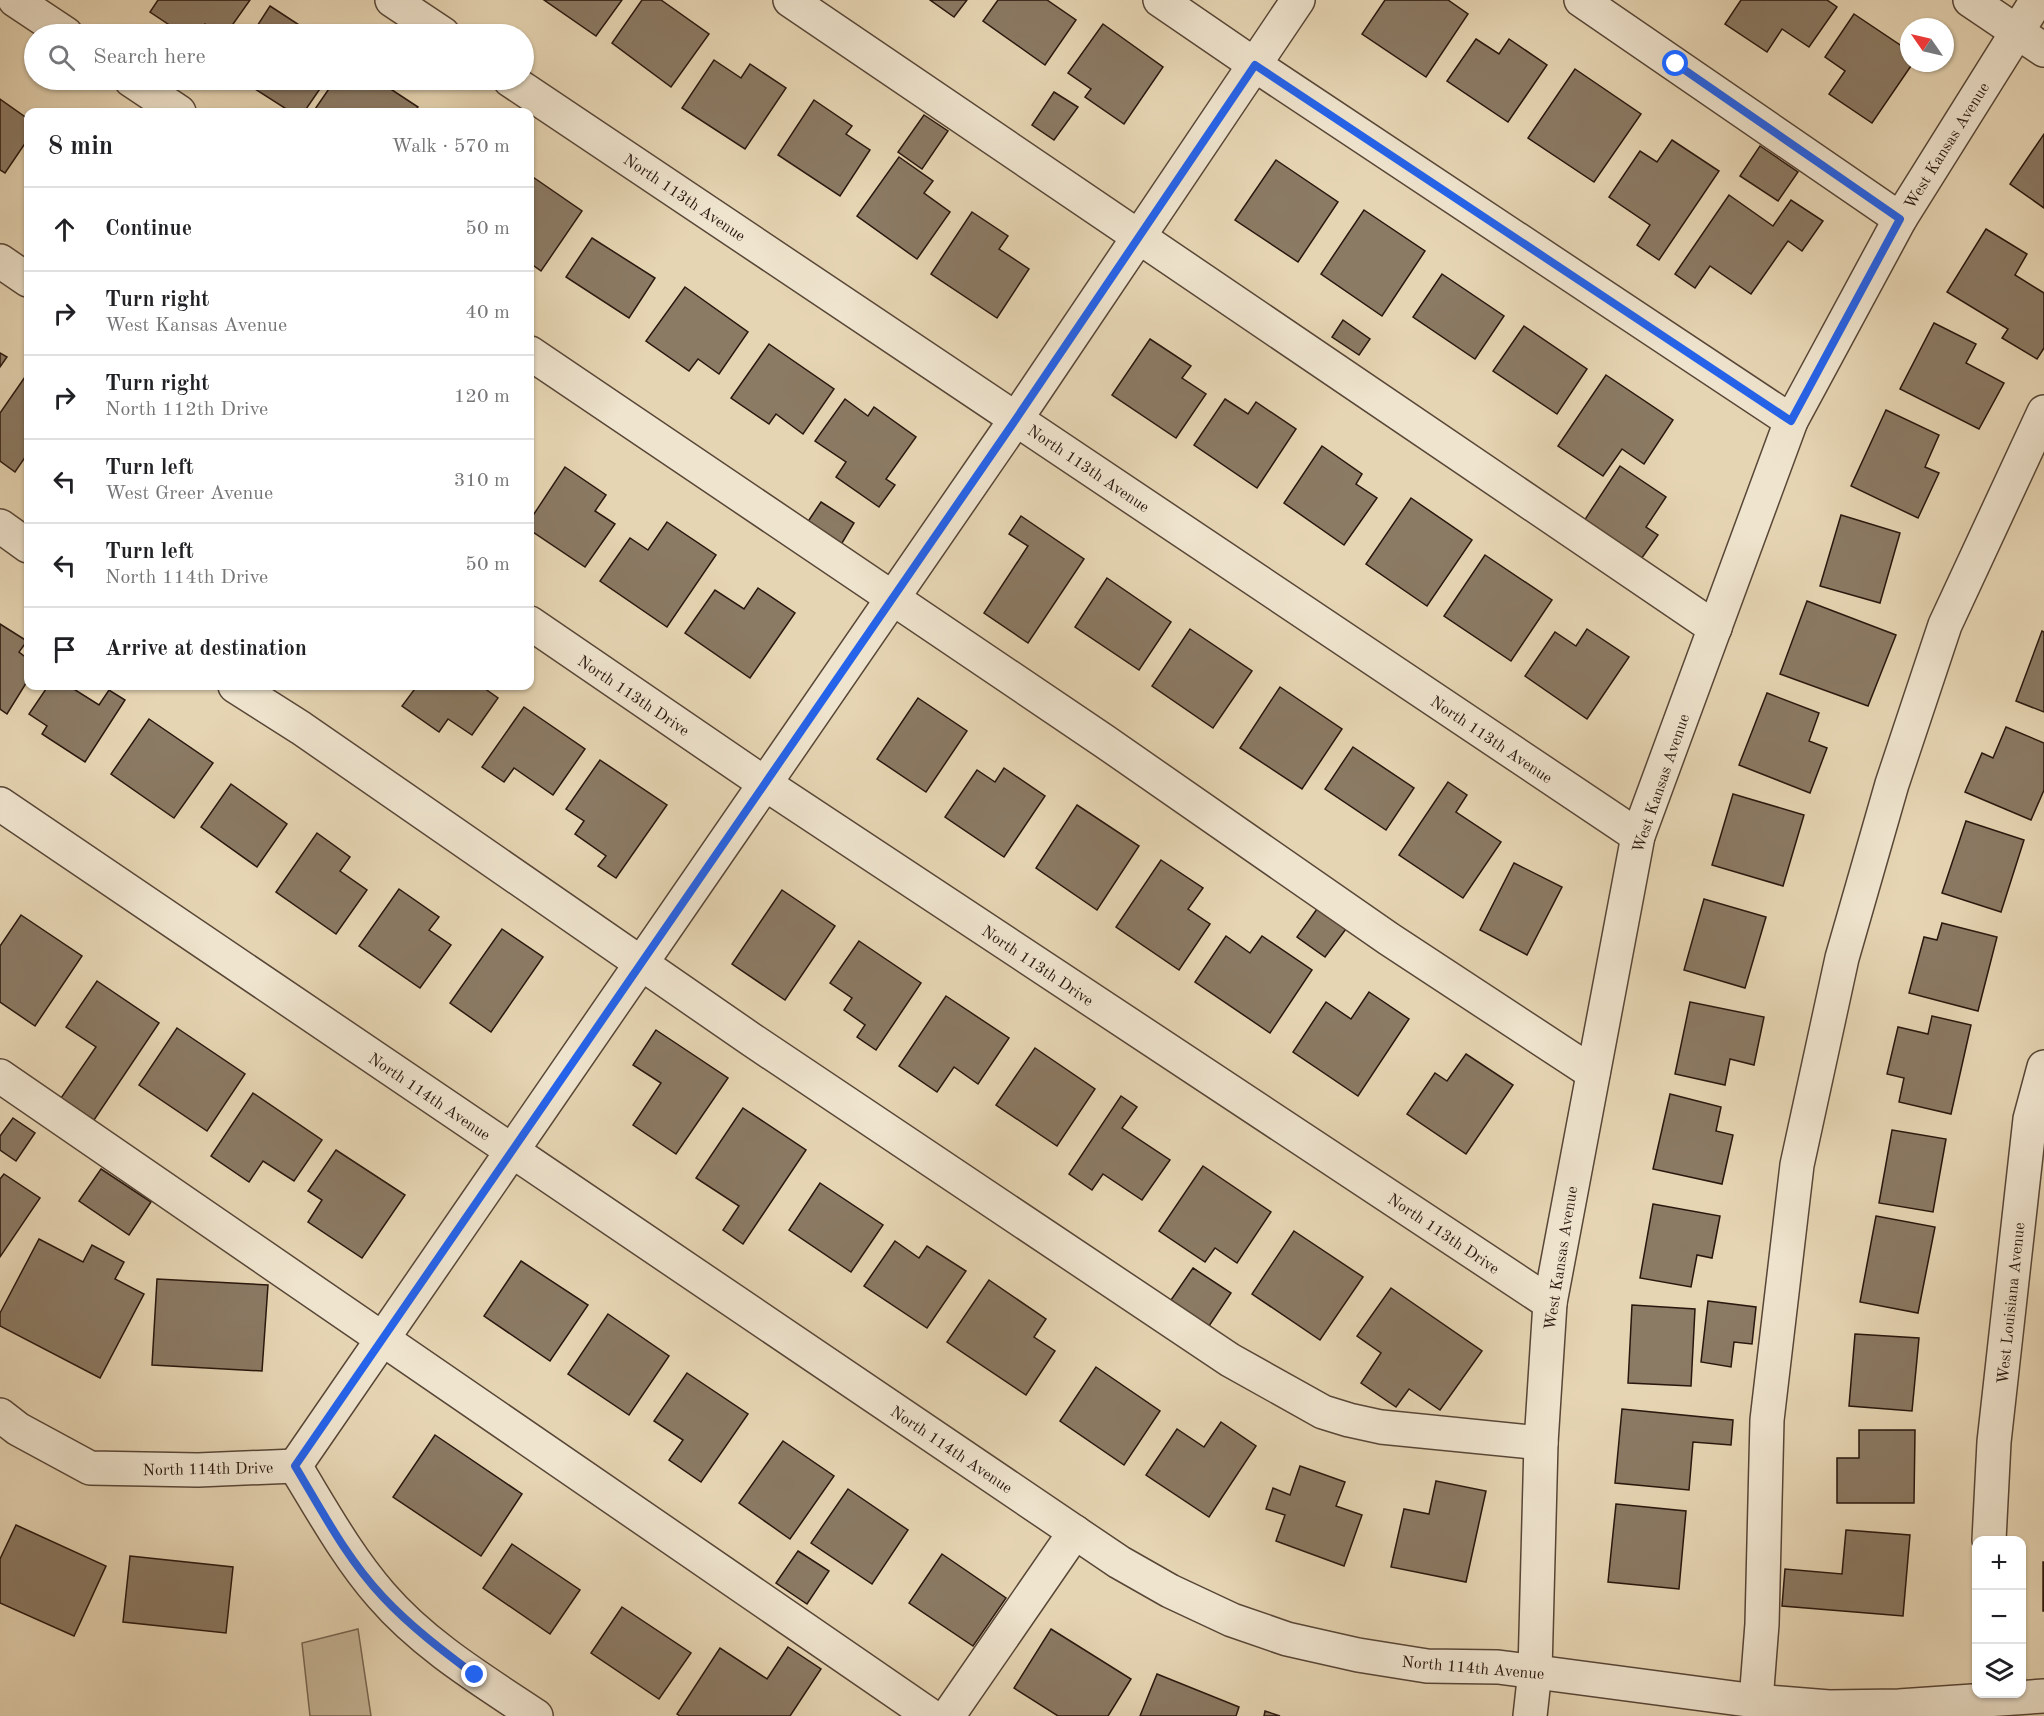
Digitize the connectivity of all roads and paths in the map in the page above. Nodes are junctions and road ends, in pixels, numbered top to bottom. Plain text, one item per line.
1 (15, 0) edge
2 (392, 0) edge
3 (790, 0) edge
4 (1161, 0) edge
5 (1298, 0) edge
6 (1581, 0) edge
7 (1970, 0) edge
8 (2037, 0) edge
9 (51, 24) edge
10 (428, 24) edge
11 (2017, 31) junction
12 (2044, 50) edge
13 (1255, 65) junction
14 (146, 90) edge
15 (525, 90) edge
16 (173, 108) edge
17 (1900, 219) junction
18 (1139, 237) junction
19 (0, 261) edge
20 (24, 277) edge
21 (534, 356) edge
22 (2044, 412) edge
23 (1016, 419) junction
24 (1791, 421) junction
25 (0, 526) edge
26 (24, 543) edge
27 (892, 597) junction
28 (534, 626) edge
29 (1715, 628) junction
30 (241, 690) edge
31 (764, 783) junction
32 (0, 804) edge
33 (1638, 836) junction
34 (642, 964) junction
35 (2044, 1067) edge
36 (1593, 1073) junction
37 (0, 1076) edge
38 (512, 1152) junction
39 (1550, 1303) junction
40 (382, 1340) junction
41 (0, 1415) edge
42 (1541, 1443) junction
43 (295, 1466) junction
44 (1075, 1532) junction
45 (1989, 1536) edge
46 (1535, 1671) junction
47 (2026, 1696) edge
48 (2044, 1696) edge
49 (1972, 1698) edge
50 (1756, 1701) junction
51 (536, 1716) edge
52 (932, 1716) edge
53 (948, 1716) edge
54 (1530, 1716) edge

1 - 9 street
2 - 10 street
3 - 18 street
4 - 13 street
5 - 13 street
6 - 17 street
7 - 11 street
8 - 11 street, West Kansas Avenue
11 - 12 street
11 - 17 street, West Kansas Avenue
13 - 18 street
13 - 24 street
14 - 16 street
15 - 23 street, North 113th Avenue
17 - 24 street, West Kansas Avenue
18 - 23 street
18 - 29 street
19 - 20 street
21 - 27 street
22 - 50 street
23 - 27 street
23 - 33 street, North 113th Avenue
24 - 29 street, West Kansas Avenue
25 - 26 street
27 - 31 street
27 - 36 street
28 - 31 street, North 113th Drive
29 - 33 street, West Kansas Avenue
30 - 34 street
31 - 34 street
31 - 39 street, North 113th Drive
32 - 38 street, North 114th Avenue
33 - 36 street, West Kansas Avenue
34 - 38 street
34 - 42 street
35 - 45 street, West Louisiana Avenue
36 - 39 street, West Kansas Avenue
37 - 40 street
38 - 40 street
38 - 44 street, North 114th Avenue
39 - 42 street, West Kansas Avenue
40 - 43 street
40 - 52 street
41 - 43 street, North 114th Drive
42 - 46 street, West Kansas Avenue
43 - 51 street, North 114th Drive
44 - 46 street, North 114th Avenue
44 - 53 street
46 - 50 street, North 114th Avenue
46 - 54 street, West Kansas Avenue
47 - 48 street, North 114th Avenue
49 - 50 street, North 114th Avenue

